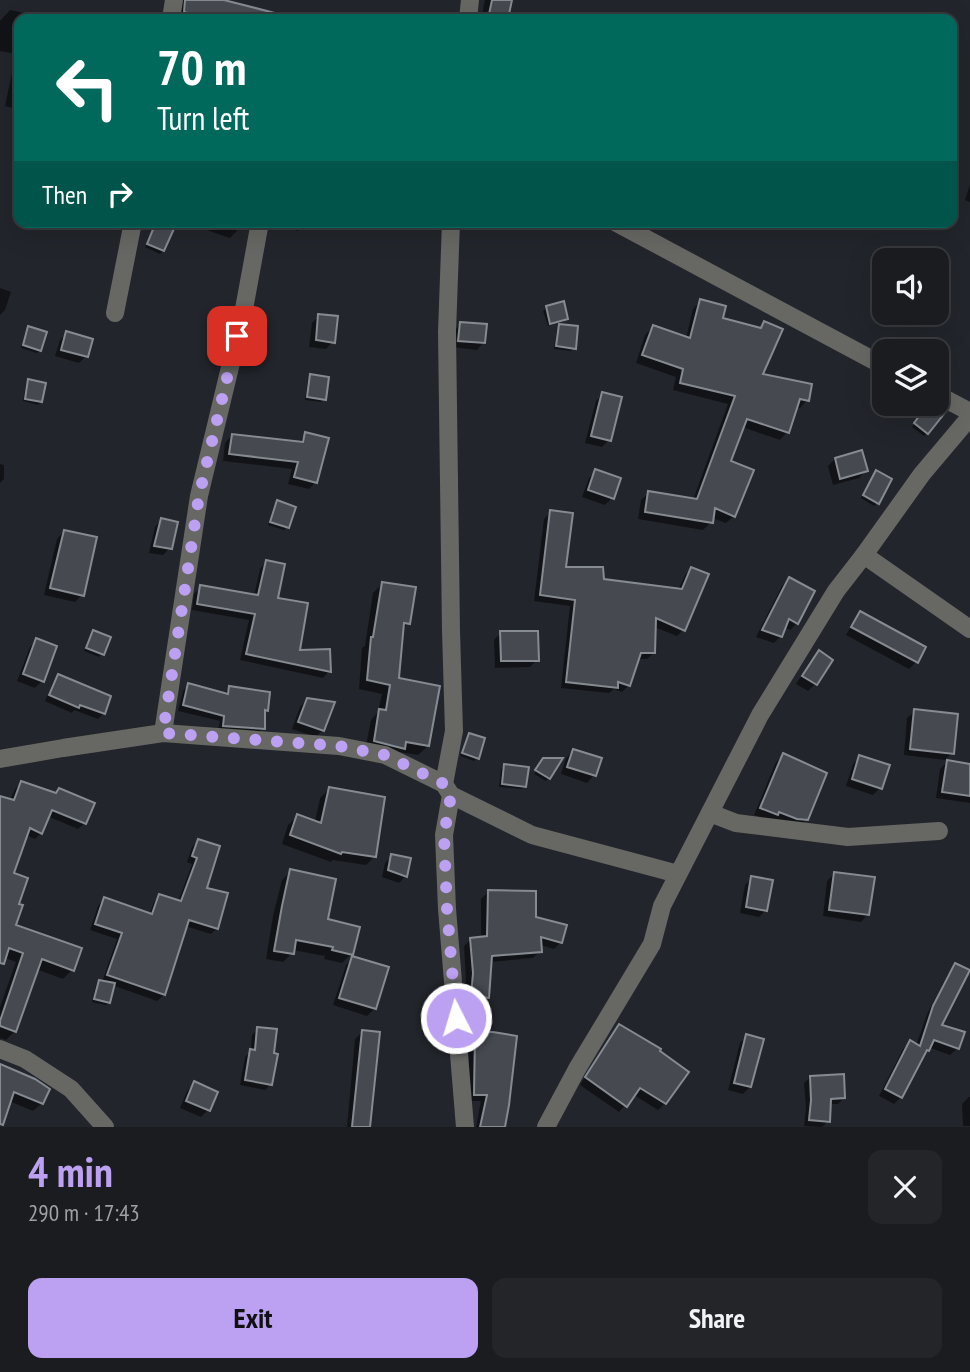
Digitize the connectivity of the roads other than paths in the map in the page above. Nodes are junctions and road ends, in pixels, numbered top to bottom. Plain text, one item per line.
1 (132, 228) edge
2 (259, 228) edge
3 (451, 228) edge
4 (626, 228) edge
5 (115, 313) dead end
6 (872, 360) edge
7 (949, 401) edge
8 (970, 412) edge
9 (970, 417) edge
10 (864, 555) junction
11 (970, 629) edge
12 (163, 733) junction
13 (0, 759) edge
14 (448, 789) junction
15 (710, 813) junction
16 (939, 831) dead end
17 (678, 874) junction
18 (0, 1049) edge
19 (105, 1127) edge
20 (465, 1127) edge
21 (546, 1127) edge

1 - 5 street
2 - 12 street
3 - 14 street
4 - 6 street
7 - 8 street
9 - 10 street
10 - 11 street
10 - 15 street
12 - 13 street
12 - 14 street
14 - 17 street
14 - 20 street
15 - 16 street
15 - 17 street
17 - 21 street
18 - 19 street

